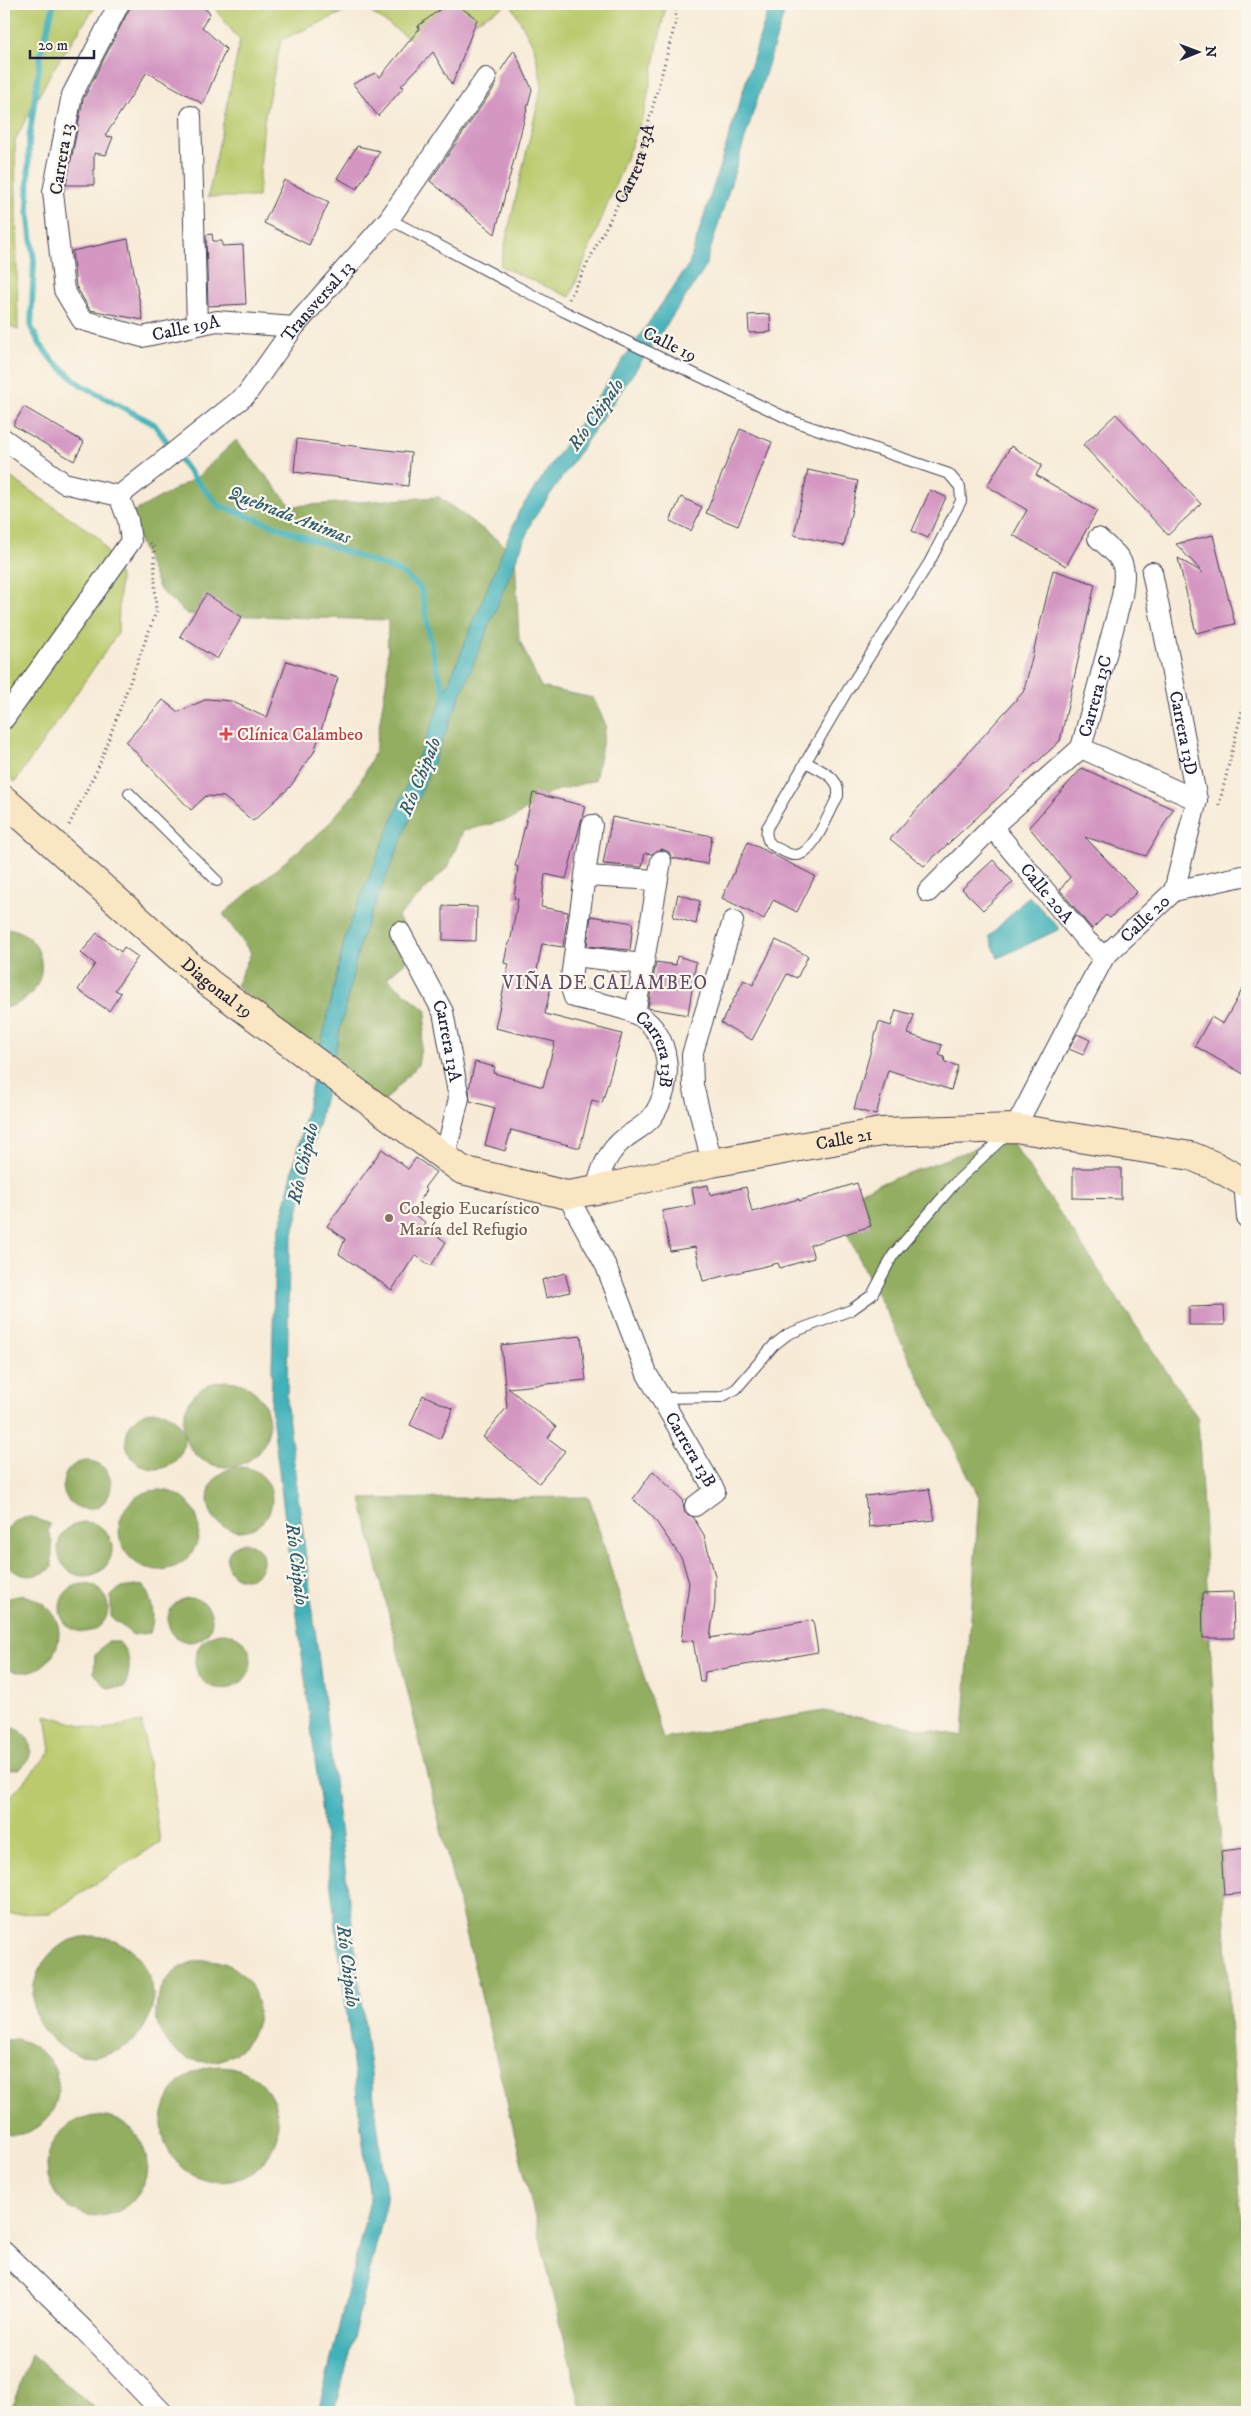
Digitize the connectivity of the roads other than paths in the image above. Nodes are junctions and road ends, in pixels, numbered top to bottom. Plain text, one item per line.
1 (119, 4) edge
2 (486, 78) dead end
3 (190, 116) dead end
4 (389, 219) junction
5 (82, 320) joint
6 (197, 325) junction
7 (294, 327) junction
8 (4, 439) edge
9 (119, 496) junction
10 (1098, 538) dead end
11 (1152, 572) dead end
12 (4, 719) edge
13 (1081, 748) junction
14 (806, 762) junction
15 (129, 793) dead end
16 (4, 800) edge
17 (1198, 800) junction
18 (592, 825) dead end
19 (992, 828) junction
20 (660, 860) dead end
21 (1247, 875) edge
22 (585, 876) junction
23 (657, 880) junction
24 (217, 881) dead end
25 (1174, 891) junction
26 (928, 892) dead end
27 (733, 921) dead end
28 (400, 932) dead end
29 (574, 956) junction
30 (1104, 957) junction
31 (643, 964) junction
32 (635, 1014) junction
33 (1015, 1128) junction
34 (445, 1157) junction
35 (712, 1163) junction
36 (1245, 1183) edge
37 (597, 1190) junction
38 (567, 1195) junction
39 (1247, 1218) edge
40 (660, 1398) junction
41 (695, 1506) dead end
42 (4, 2252) edge
43 (162, 2412) edge

1 - 5 street, Carrera 13
2 - 4 street, Transversal 13
3 - 6 street
4 - 7 street, Transversal 13
4 - 14 lane, Calle 19
5 - 6 street, Calle 19A
6 - 7 street, Calle 19A
7 - 9 street, Transversal 13
8 - 9 street
9 - 12 street
10 - 13 street, Carrera 13C
11 - 17 street, Carrera 13D
13 - 17 street
13 - 19 street, Carrera 13C
14 - 14 lane
15 - 24 lane
16 - 34 street, Diagonal 19
17 - 25 street, Carrera 13D
18 - 22 street
19 - 26 street, Carrera 13C
19 - 30 street, Calle 20A
20 - 23 street, Carrera 13B
21 - 25 street, Calle 20
22 - 23 street
22 - 29 street
23 - 31 street, Carrera 13B
25 - 30 street, Calle 20
27 - 35 street
28 - 34 street, Carrera 13A
29 - 31 street
29 - 32 street
30 - 33 street
31 - 32 street, Carrera 13B
32 - 37 street, Carrera 13B
33 - 35 street, Calle 21
33 - 36 street, Calle 21
33 - 40 lane
34 - 38 street, Calle 21
35 - 37 street, Calle 21
36 - 39 street
37 - 38 street, Calle 21
38 - 40 street, Carrera 13B
40 - 41 street, Carrera 13B
42 - 43 street

